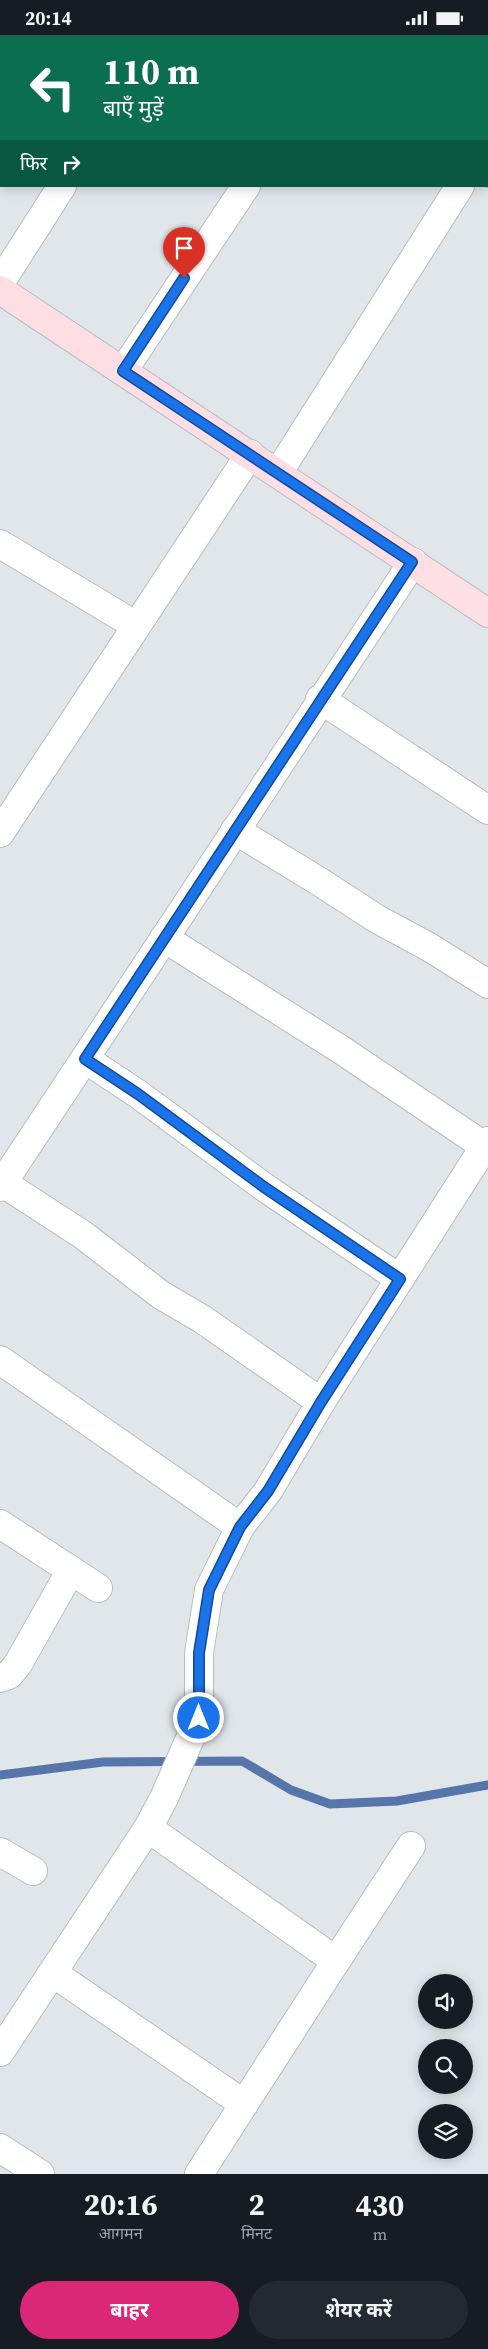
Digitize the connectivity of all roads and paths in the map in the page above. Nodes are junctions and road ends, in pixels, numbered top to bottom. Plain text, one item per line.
1 (61, 187) edge
2 (245, 187) edge
3 (459, 187) edge
4 (0, 283) edge
5 (0, 290) edge
6 (123, 371) junction
7 (250, 454) junction
8 (278, 473) junction
9 (0, 544) edge
10 (412, 562) junction
11 (488, 613) edge
12 (136, 625) junction
13 (320, 699) junction
14 (488, 810) edge
15 (235, 831) junction
16 (0, 833) edge
17 (164, 938) junction
18 (488, 984) edge
19 (85, 1059) junction
20 (486, 1144) edge
21 (1, 1185) edge
22 (400, 1279) junction
23 (0, 1359) edge
24 (321, 1402) junction
25 (0, 1524) edge
26 (240, 1527) junction
27 (71, 1569) junction
28 (98, 1587) dead end
29 (0, 1678) edge
30 (148, 1828) junction
31 (411, 1845) dead end
32 (0, 1852) edge
33 (32, 1871) dead end
34 (336, 1961) junction
35 (53, 1973) junction
36 (1, 2047) edge
37 (244, 2104) junction
38 (0, 2148) edge
39 (40, 2174) edge
40 (198, 2174) edge

1 - 4 street
2 - 6 street
3 - 8 street
5 - 6 street
6 - 7 street
7 - 8 street
7 - 12 street
8 - 10 street
9 - 12 street
10 - 11 street
10 - 13 street
12 - 16 street
13 - 14 street
13 - 15 street
15 - 17 street
15 - 18 street
17 - 19 street
17 - 20 street
19 - 21 street
19 - 22 street
20 - 22 street
21 - 24 street
22 - 24 street
23 - 26 street
24 - 26 street
25 - 27 street
26 - 30 street
27 - 28 street
27 - 29 street
30 - 34 street
30 - 35 street
31 - 34 street
32 - 33 street
34 - 37 street
35 - 36 street
35 - 37 street
37 - 40 street
38 - 39 street

